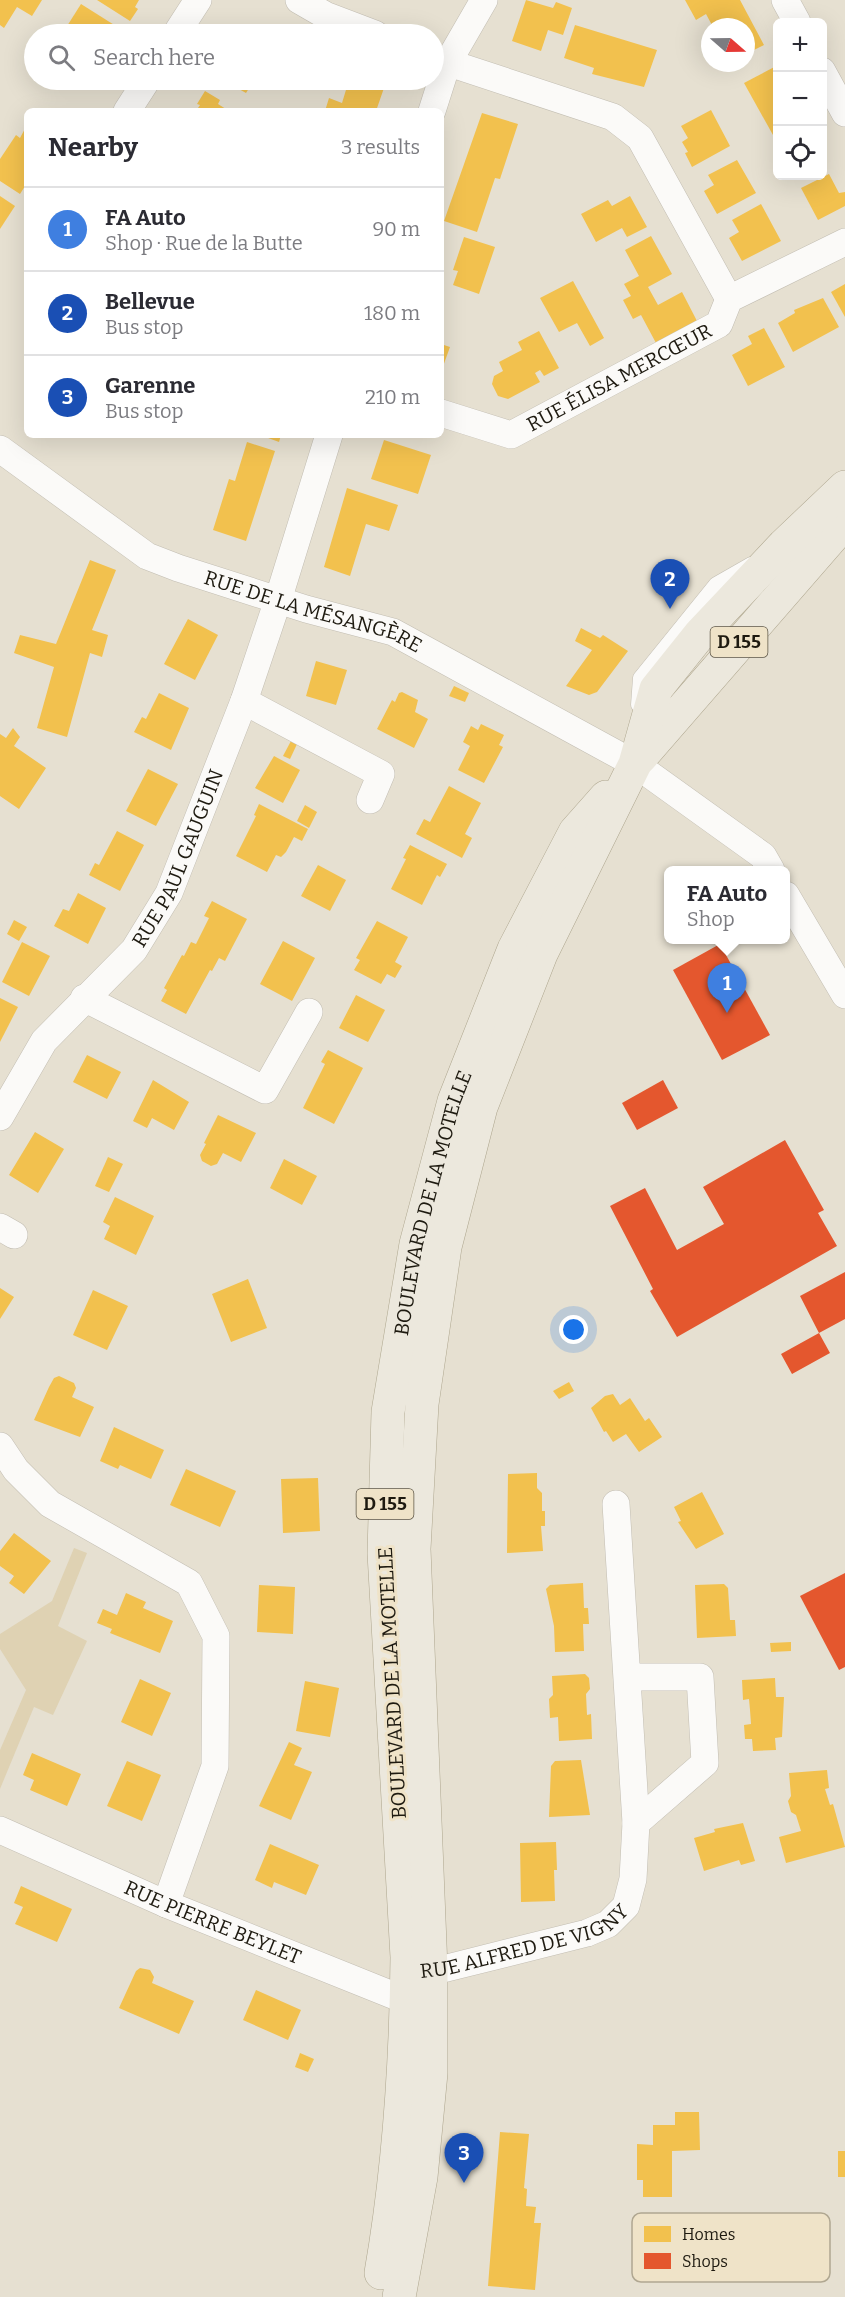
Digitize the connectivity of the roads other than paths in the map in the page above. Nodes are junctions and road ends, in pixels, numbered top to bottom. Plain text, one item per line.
1 (198, 0) edge
2 (299, 0) edge
3 (484, 0) edge
4 (785, 0) edge
5 (795, 18) edge
6 (182, 24) edge
7 (349, 24) edge
8 (444, 55) edge
9 (444, 62) edge
10 (823, 72) edge
11 (141, 90) edge
12 (435, 90) edge
13 (129, 108) edge
14 (432, 108) edge
15 (845, 113) edge
16 (845, 242) edge
17 (729, 299) junction
18 (444, 414) edge
19 (328, 438) edge
20 (0, 449) edge
21 (845, 487) edge
22 (845, 522) edge
23 (278, 600) junction
24 (244, 701) junction
25 (635, 764) junction
26 (369, 800) dead end
27 (769, 866) edge
28 (790, 902) edge
29 (845, 995) edge
30 (84, 998) junction
31 (309, 1012) dead end
32 (0, 1117) edge
33 (0, 1446) edge
34 (616, 1504) dead end
35 (629, 1677) junction
36 (636, 1823) junction
37 (0, 1830) edge
38 (166, 1904) junction
39 (419, 1984) junction
40 (377, 2297) edge
41 (399, 2297) edge

1 - 6 street
2 - 7 street
3 - 8 street
4 - 5 street
9 - 17 street
10 - 15 street
11 - 13 street
12 - 14 street
16 - 17 street
17 - 18 street, RUE ÉLISA MERCŒUR
19 - 23 street, RUE PAUL GAUGUIN
20 - 23 street, RUE DE LA MÉSANGÈRE
21 - 25 main road, BOULEVARD DE LA MOTELLE / D 155
22 - 25 main road, BOULEVARD DE LA MOTELLE / D 155
23 - 24 street, RUE PAUL GAUGUIN
23 - 25 street, RUE DE LA MÉSANGÈRE
24 - 26 street
24 - 30 street, RUE PAUL GAUGUIN
25 - 27 street, RUE DE LA MÉSANGÈRE
25 - 39 main road, BOULEVARD DE LA MOTELLE / D 155
28 - 29 street
30 - 31 street
30 - 32 street, RUE PAUL GAUGUIN
33 - 38 street
34 - 35 street, RUE ALFRED DE VIGNY
35 - 36 street, RUE ALFRED DE VIGNY
35 - 36 street
36 - 39 street, RUE ALFRED DE VIGNY
37 - 38 street, RUE PIERRE BEYLET
38 - 39 street, RUE PIERRE BEYLET
39 - 40 main road, BOULEVARD DE LA MOTELLE / D 155
39 - 41 main road, BOULEVARD DE LA MOTELLE / D 155

